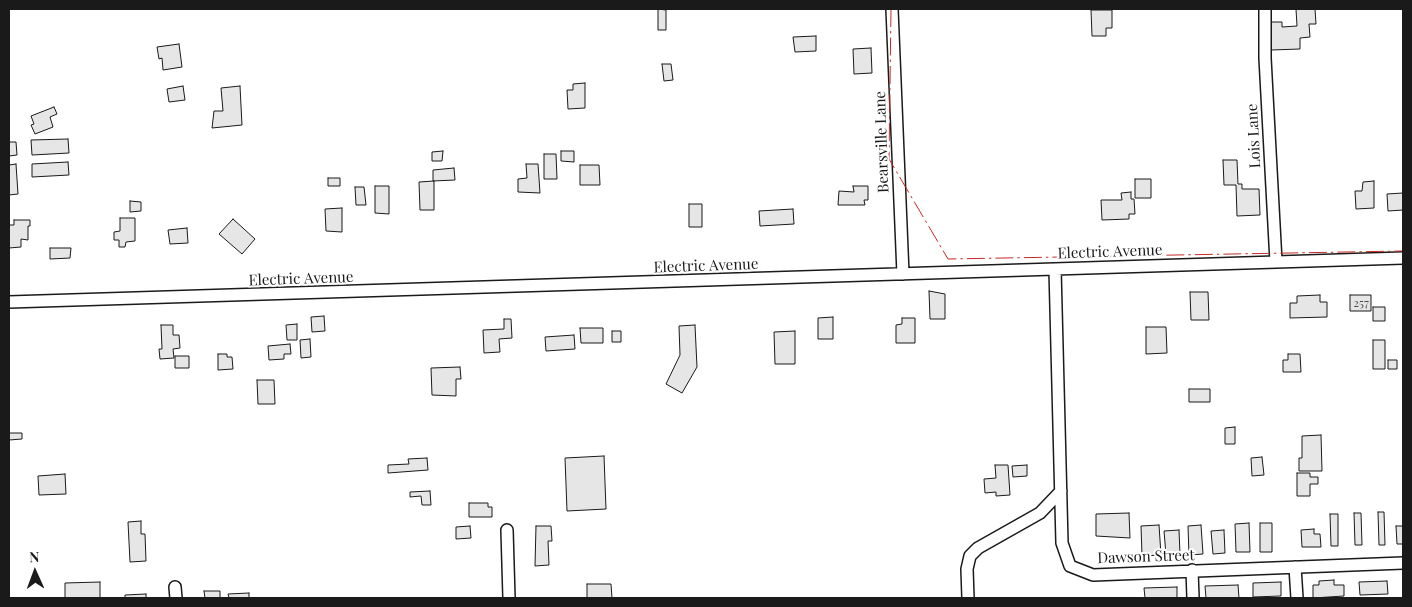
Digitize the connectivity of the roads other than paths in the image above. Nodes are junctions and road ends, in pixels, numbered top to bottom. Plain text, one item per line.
1 (892, 9) edge
2 (1265, 9) edge
3 (1403, 258) edge
4 (1276, 262) junction
5 (1056, 269) junction
6 (903, 274) junction
7 (9, 302) edge
8 (1061, 491) junction
9 (507, 530) dead end
10 (1403, 563) edge
11 (1296, 567) junction
12 (1192, 570) junction
13 (1403, 575) edge
14 (509, 598) edge
15 (968, 598) edge
16 (1193, 598) edge
17 (1297, 598) edge

1 - 6 street, Bearsville Lane
2 - 4 street, Lois Lane
3 - 4 street, Electric Avenue
4 - 5 street, Electric Avenue
5 - 6 street, Electric Avenue
5 - 8 street, Dawson Street
6 - 7 street, Electric Avenue
8 - 12 street, Dawson Street
8 - 15 street
9 - 14 street
10 - 11 street, Dawson Street
10 - 13 street
11 - 12 street, Dawson Street
11 - 17 street
12 - 16 street

